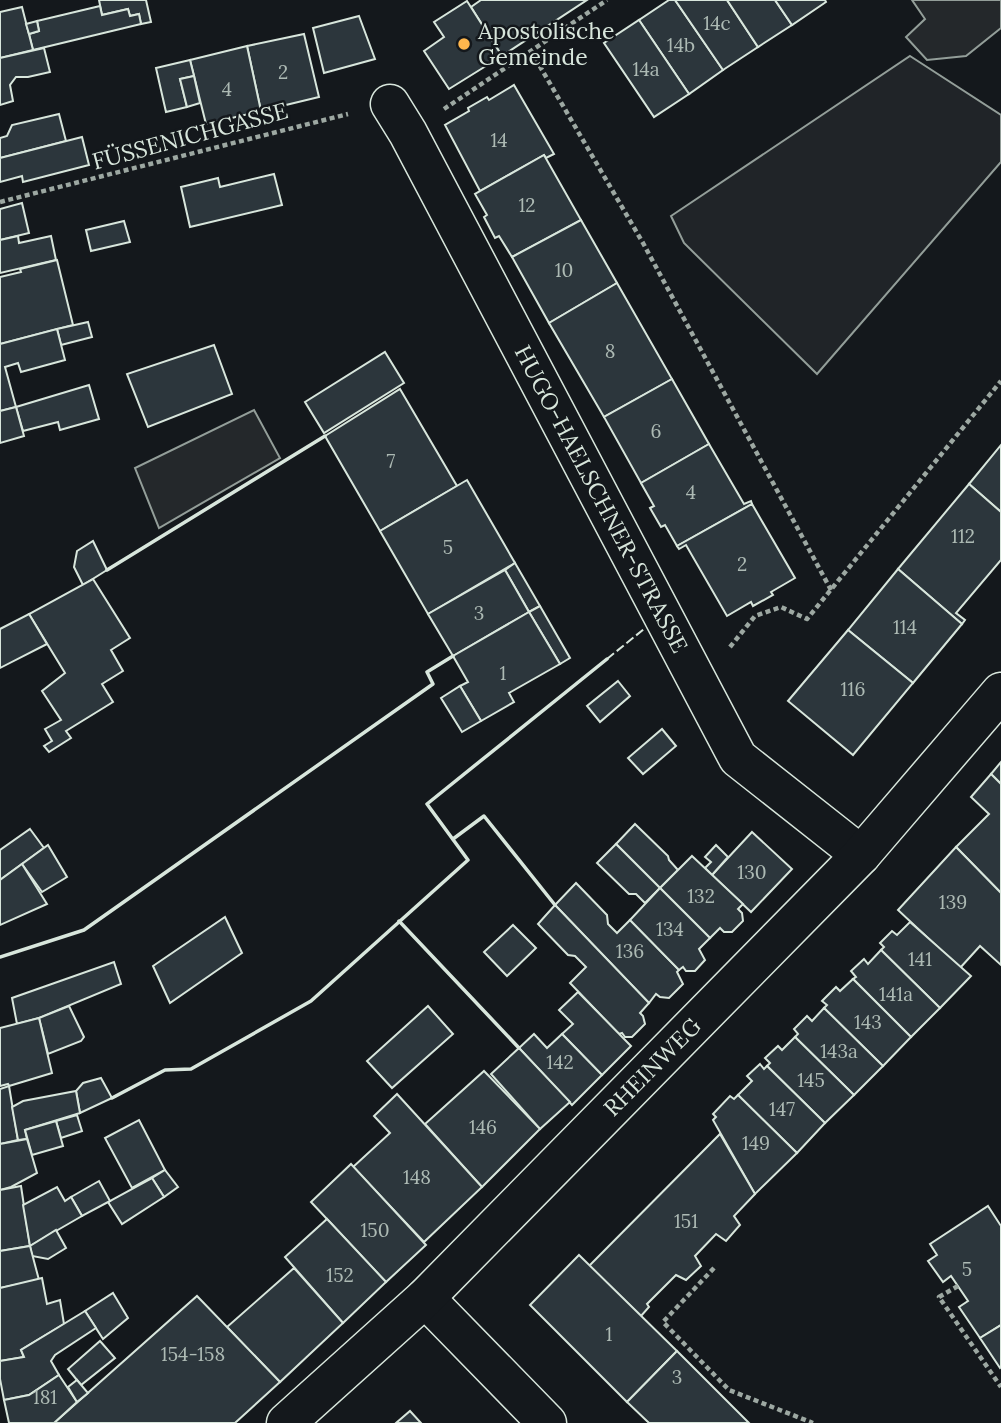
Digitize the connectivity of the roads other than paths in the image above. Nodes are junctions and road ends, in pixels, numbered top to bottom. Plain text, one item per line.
1 (399, 118) road end
2 (1001, 692) edge
3 (861, 855) junction
4 (425, 1298) junction
5 (286, 1423) edge
6 (547, 1423) edge

1 - 3 street, HUGO-HAELSCHNER-STRASSE
2 - 3 street, RHEINWEG
3 - 4 street, RHEINWEG
4 - 5 street, RHEINWEG
4 - 6 street

